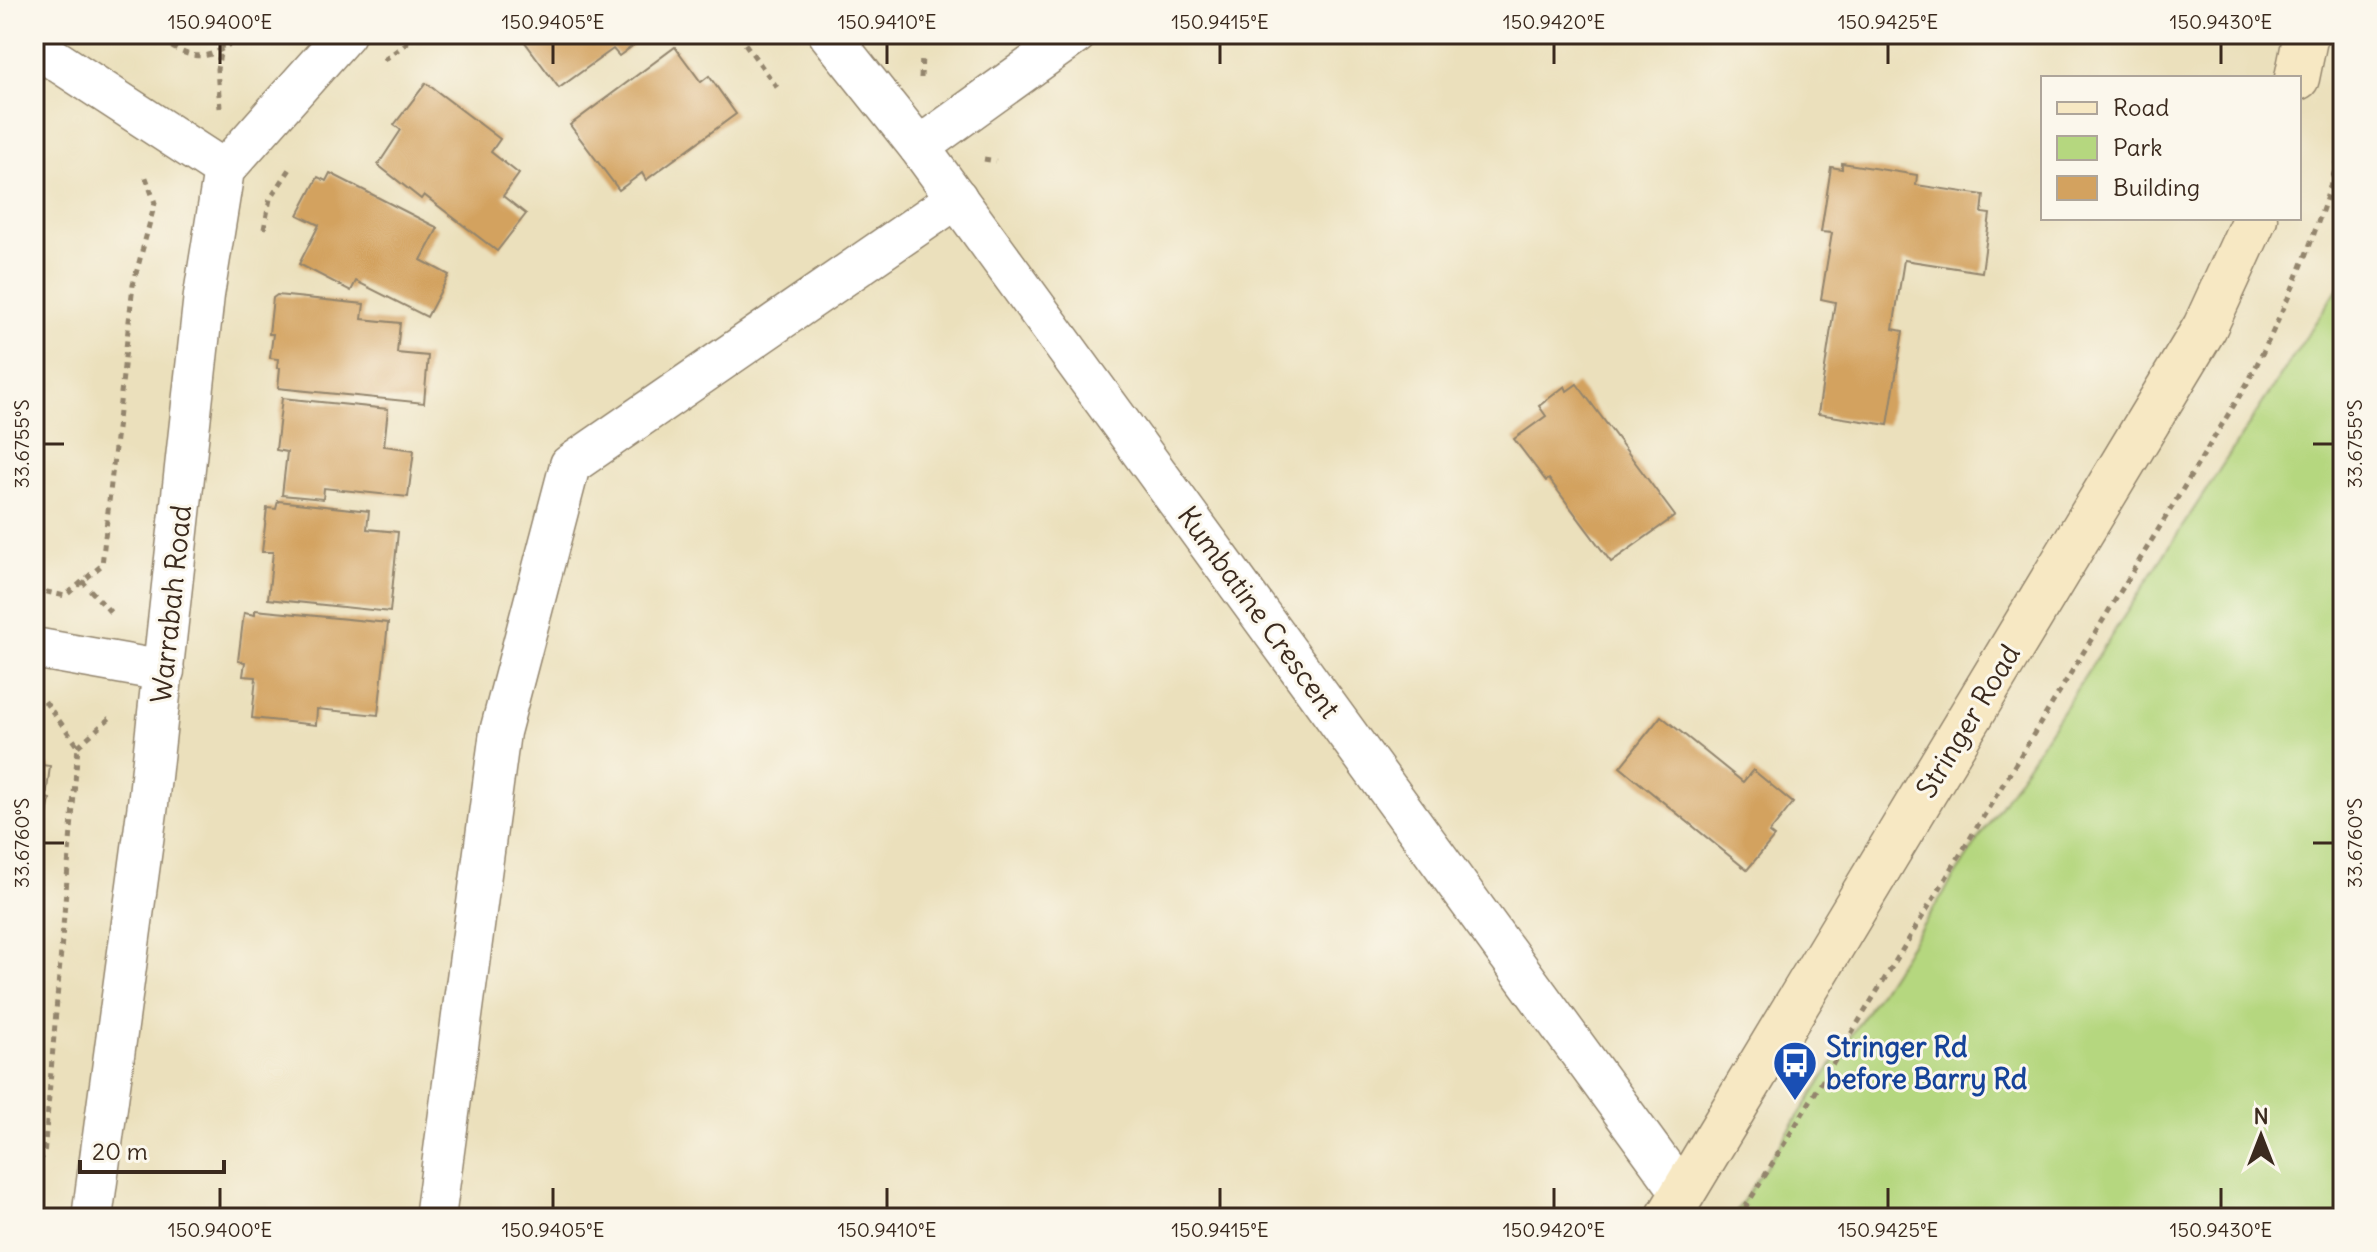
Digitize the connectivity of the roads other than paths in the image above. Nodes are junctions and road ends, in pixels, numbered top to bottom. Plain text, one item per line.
1 (345, 34) edge
2 (829, 34) edge
3 (1076, 34) edge
4 (2306, 34) edge
5 (34, 46) edge
6 (2297, 76) edge
7 (919, 147) junction
8 (224, 170) junction
9 (957, 198) junction
10 (2254, 220) edge
11 (34, 648) edge
12 (164, 671) junction
13 (1675, 1206) edge
14 (92, 1218) edge
15 (435, 1218) edge

1 - 8 street
2 - 7 street, Kumbatine Crescent
3 - 7 street
4 - 6 street
5 - 8 street
7 - 9 street, Kumbatine Crescent
8 - 12 street, Warrabah Road
9 - 13 street, Kumbatine Crescent
9 - 15 street
10 - 13 street, Stringer Road
11 - 12 street
12 - 14 street, Warrabah Road

